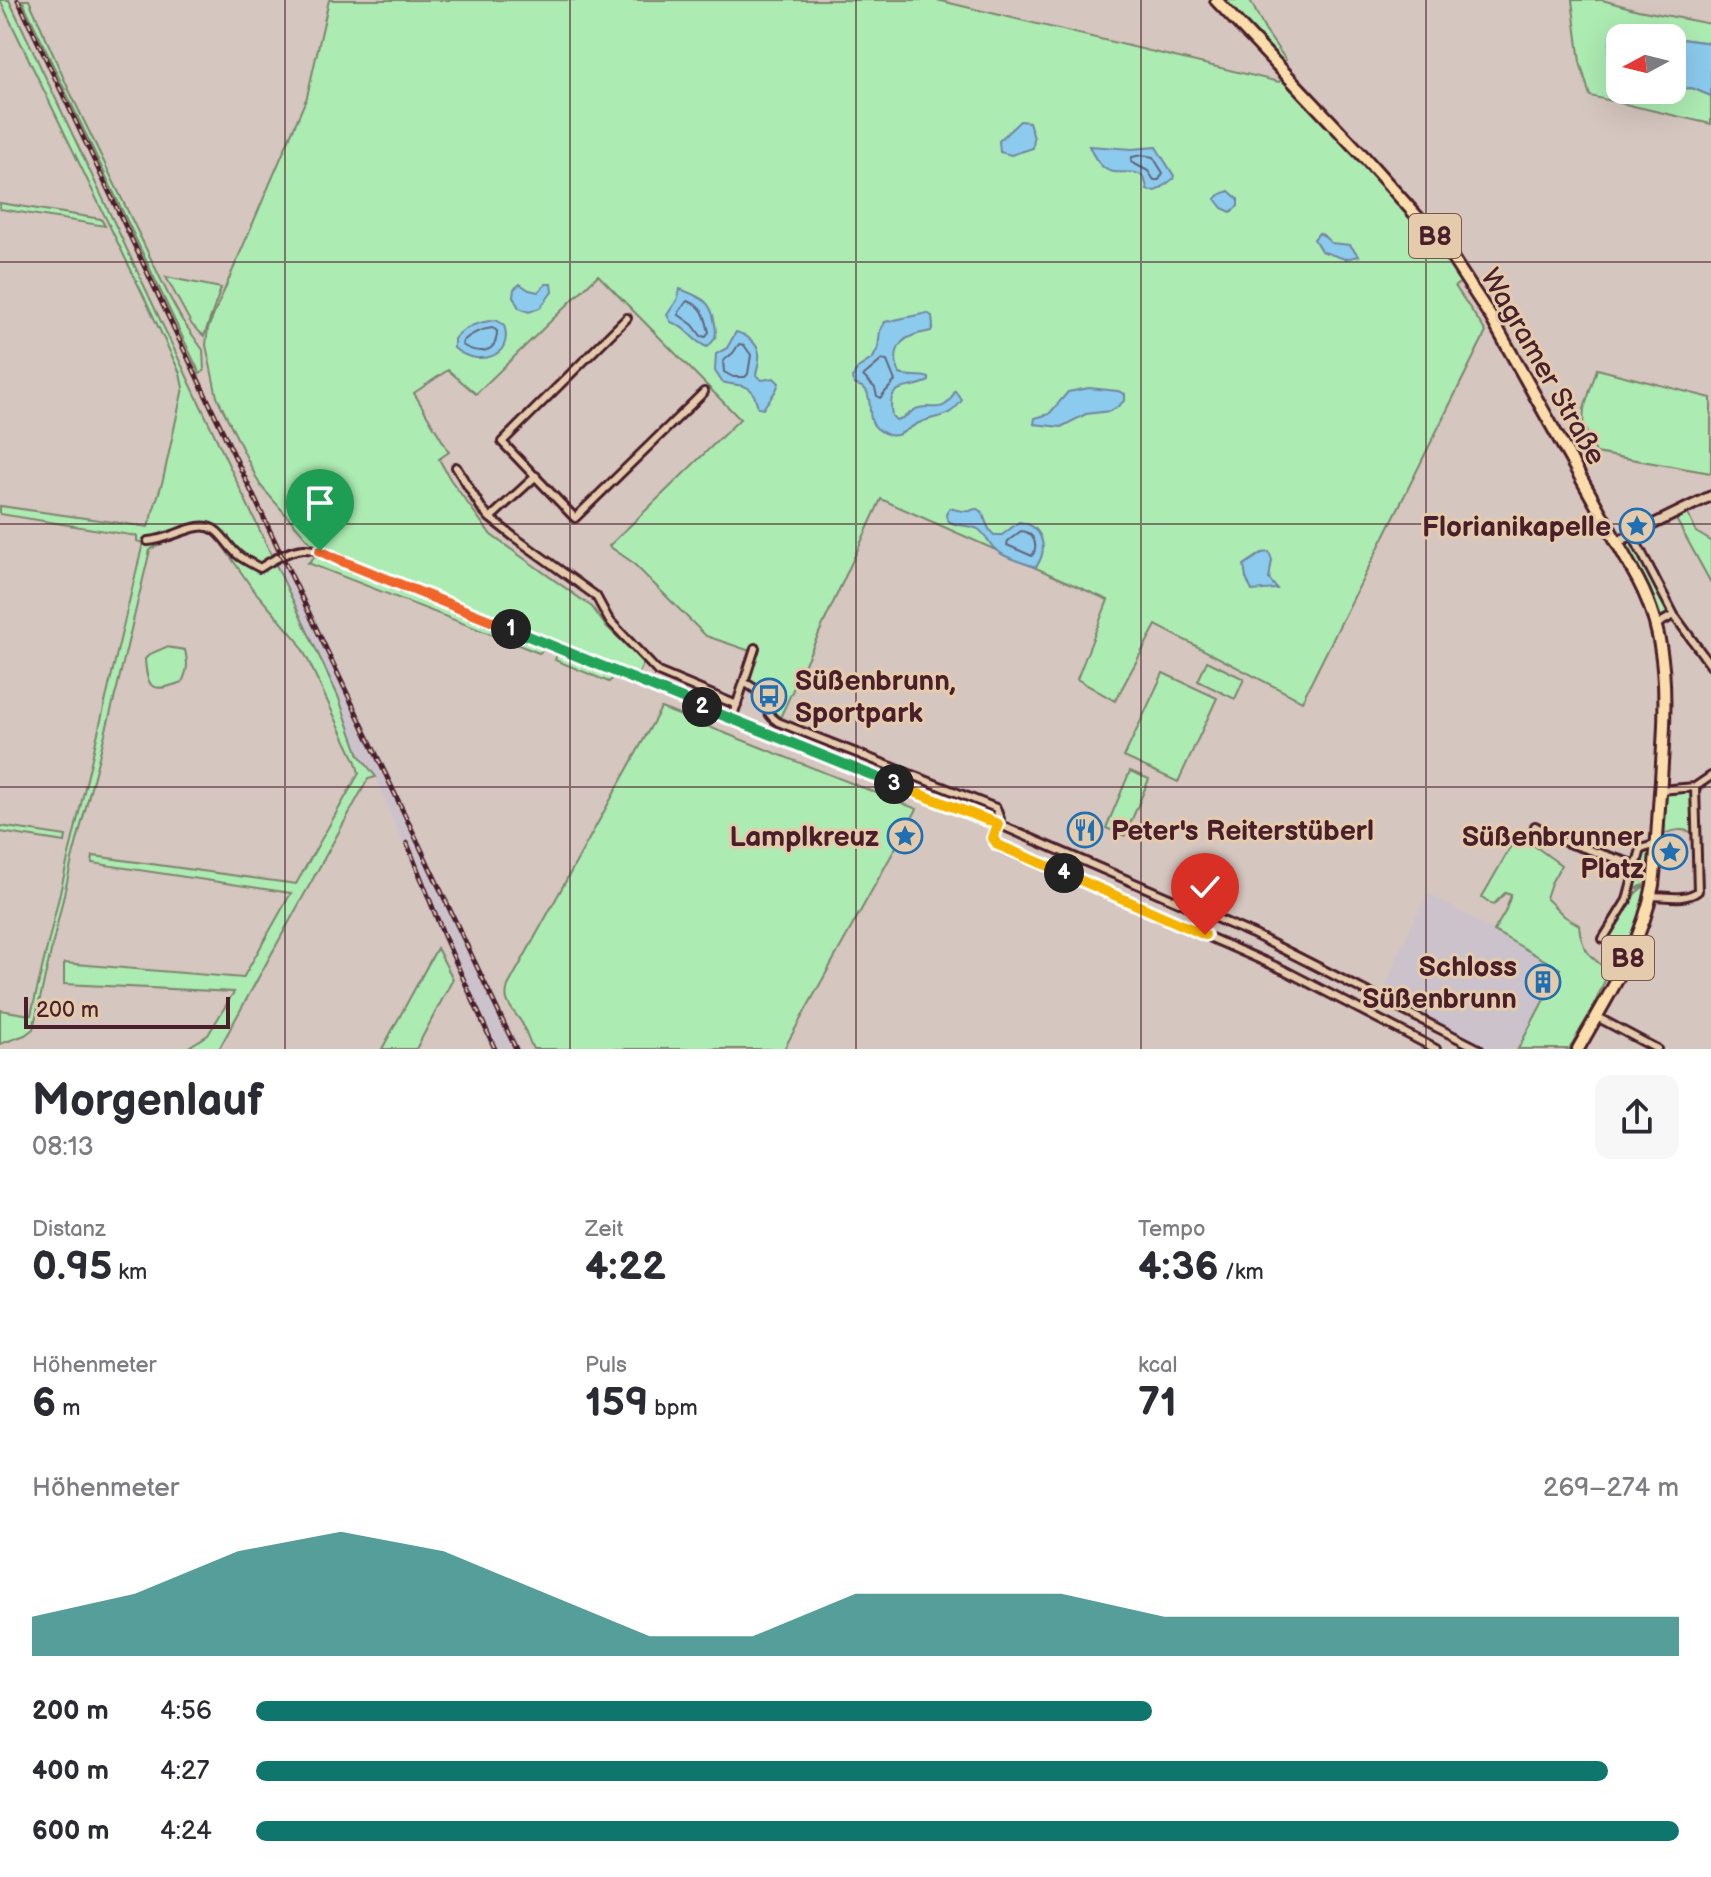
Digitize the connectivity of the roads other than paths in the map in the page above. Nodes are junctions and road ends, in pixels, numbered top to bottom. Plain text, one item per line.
1 (1216, 0) edge
2 (627, 318) dead end
3 (704, 392) dead end
4 (456, 467) dead end
5 (536, 476) junction
6 (1711, 496) edge
7 (490, 518) junction
8 (1634, 533) junction
9 (148, 541) dead end
10 (1617, 542) junction
11 (1674, 615) junction
12 (1656, 625) junction
13 (755, 648) dead end
14 (1711, 666) edge
15 (745, 683) junction
16 (737, 705) junction
17 (732, 719) junction
18 (1711, 776) edge
19 (939, 786) junction
20 (1695, 787) junction
21 (1660, 790) junction
22 (933, 799) junction
23 (998, 824) junction
24 (1535, 826) dead end
25 (1657, 844) junction
26 (1636, 865) junction
27 (1102, 869) junction
28 (1095, 887) junction
29 (1651, 896) junction
30 (1603, 939) dead end
31 (1596, 1016) junction
32 (1436, 1049) edge
33 (1479, 1049) edge
34 (1578, 1049) edge
35 (1657, 1049) edge

1 - 10 main road, Wagramer Straße / B8
2 - 5 street
3 - 5 street
4 - 7 street
5 - 7 street
6 - 8 street
7 - 16 street
8 - 10 street
8 - 11 street
9 - 17 street
10 - 12 main road, B8
11 - 12 street
11 - 14 street
12 - 21 main road, B8
13 - 15 street
15 - 16 street
15 - 19 street
16 - 17 street
17 - 22 street
18 - 20 street
19 - 22 street
19 - 23 street
20 - 21 street
20 - 29 street
21 - 25 main road, B8
22 - 23 street
23 - 27 street
23 - 28 street
24 - 26 street
25 - 26 street
25 - 29 main road, B8
26 - 30 street
27 - 28 street
27 - 33 street
28 - 32 street
29 - 31 main road, B8
31 - 34 main road, B8
31 - 35 street

